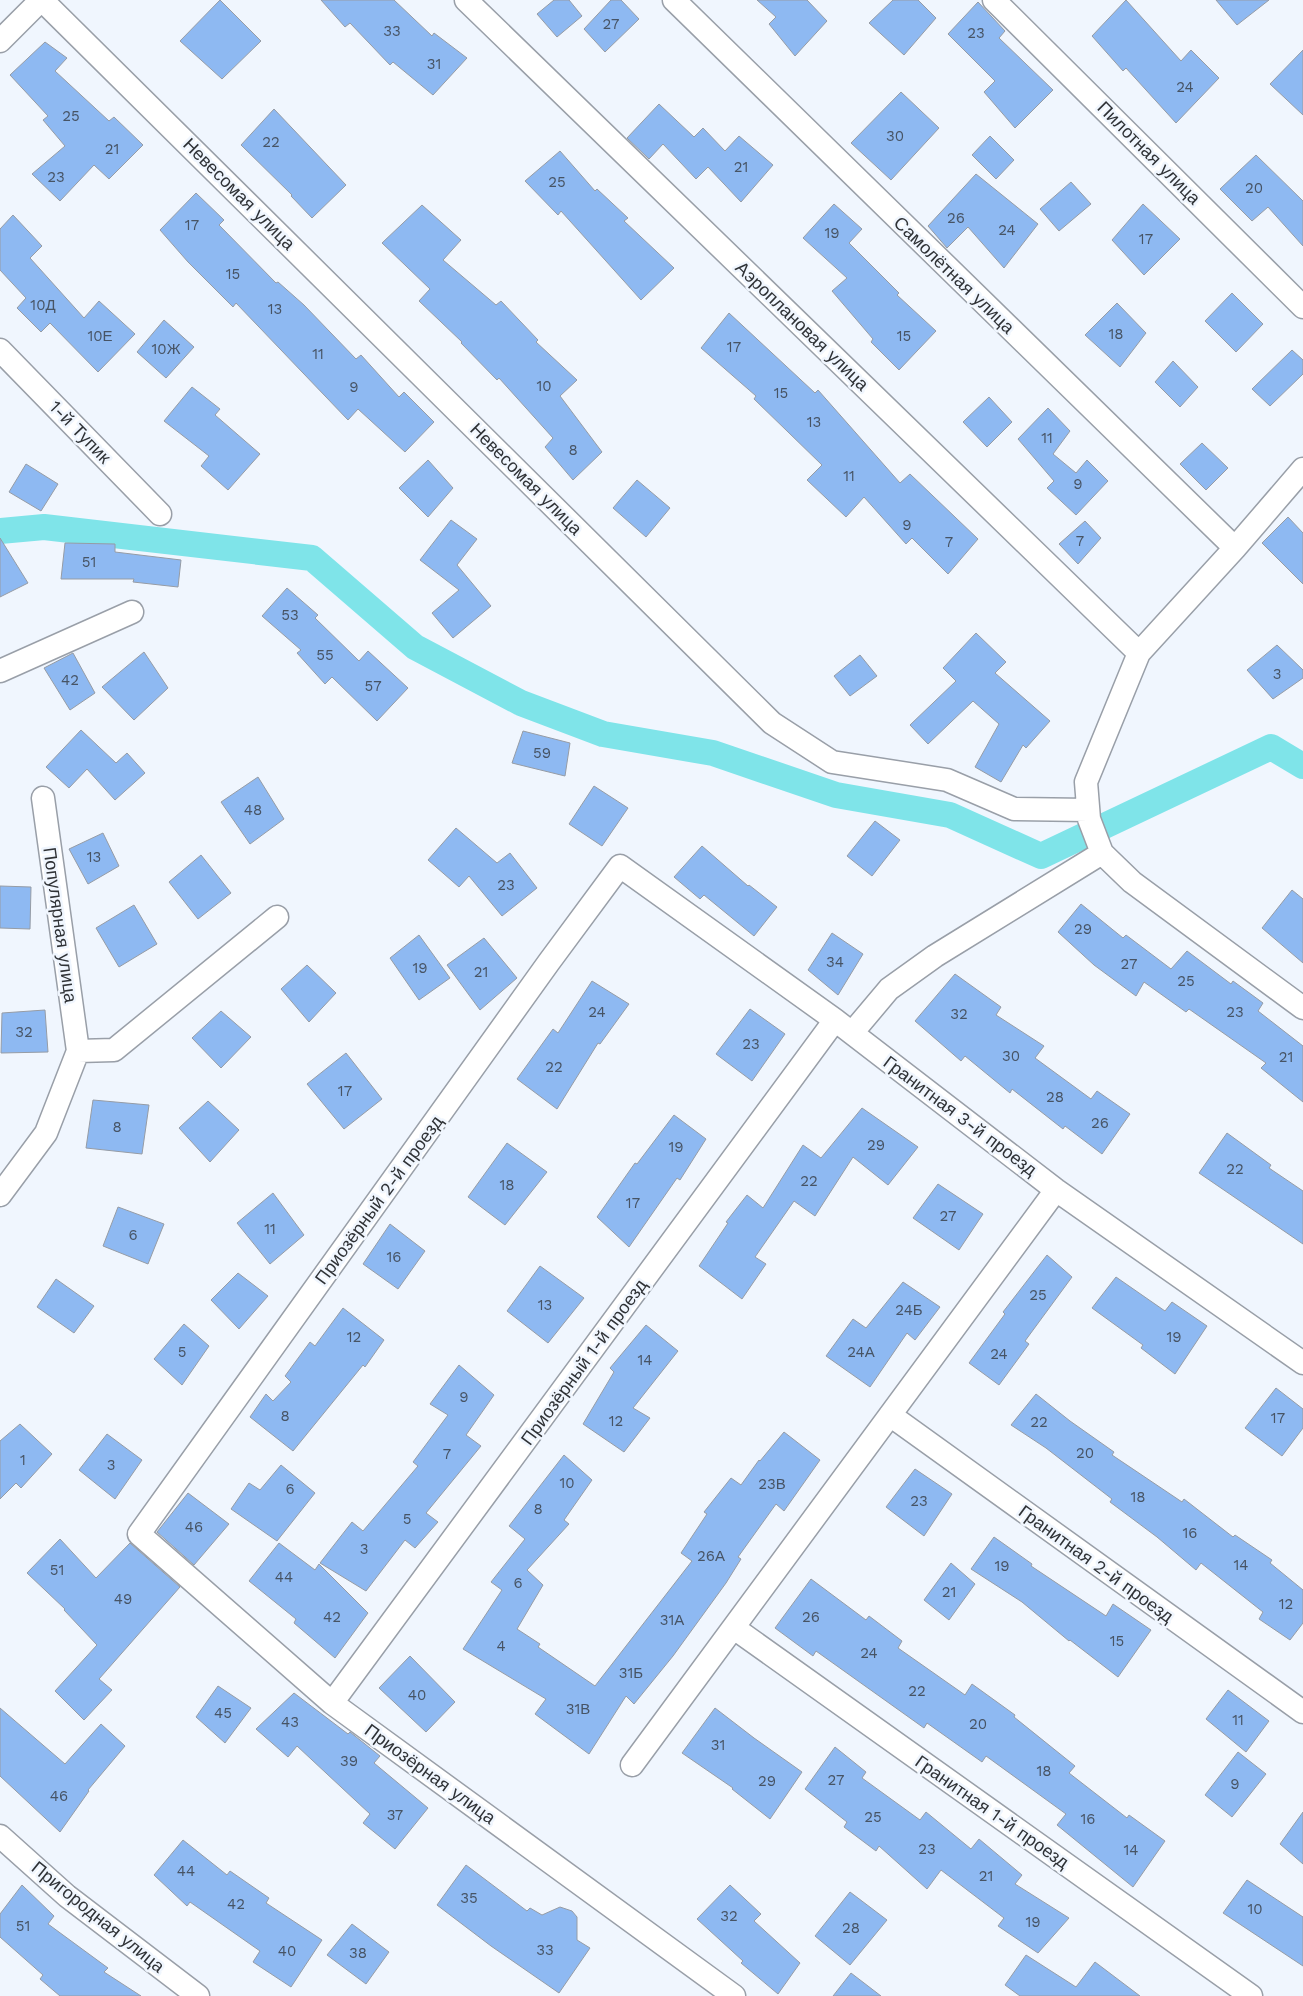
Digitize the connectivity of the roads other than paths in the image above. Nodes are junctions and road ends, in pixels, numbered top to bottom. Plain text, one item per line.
1 (42, 0) edge
2 (466, 0) edge
3 (674, 0) edge
4 (994, 0) edge
5 (0, 41) edge
6 (1303, 307) edge
7 (0, 350) edge
8 (1303, 469) edge
9 (160, 514) dead end
10 (1234, 548) junction
11 (132, 612) dead end
12 (1139, 653) junction
13 (0, 671) edge
14 (43, 798) dead end
15 (1089, 814) junction
16 (1101, 852) junction
17 (620, 866) joint
18 (277, 917) dead end
19 (1303, 1008) edge
20 (843, 1027) junction
21 (78, 1051) junction
22 (1056, 1190) junction
23 (0, 1195) edge
24 (1303, 1362) edge
25 (890, 1416) junction
26 (139, 1534) joint
27 (734, 1628) junction
28 (332, 1703) junction
29 (1303, 1712) edge
30 (632, 1765) dead end
31 (0, 1836) edge
32 (198, 1996) edge
33 (734, 1996) edge
34 (1251, 1996) edge

1 - 5 street
1 - 15 street, Невесомая улица
2 - 12 street, Аэроплановая улица
3 - 10 street, Самолётная улица
4 - 6 street, Пилотная улица
7 - 9 street, 1-й Тупик
8 - 10 street
10 - 12 street
11 - 13 street
12 - 15 street
14 - 21 street, Популярная улица
15 - 16 street
16 - 19 street
16 - 20 street, Приозёрный 1-й проезд
17 - 20 street, Гранитная 3-й проезд
17 - 26 street, Приозёрный 2-й проезд
18 - 21 street
20 - 22 street, Гранитная 3-й проезд
20 - 28 street, Приозёрный 1-й проезд
21 - 23 street, Популярная улица
22 - 24 street, Гранитная 3-й проезд
22 - 25 street
25 - 27 street
25 - 29 street, Гранитная 2-й проезд
26 - 28 street, Приозёрная улица
27 - 30 street
27 - 34 street, Гранитная 1-й проезд
28 - 33 street, Приозёрная улица
31 - 32 street, Пригородная улица

